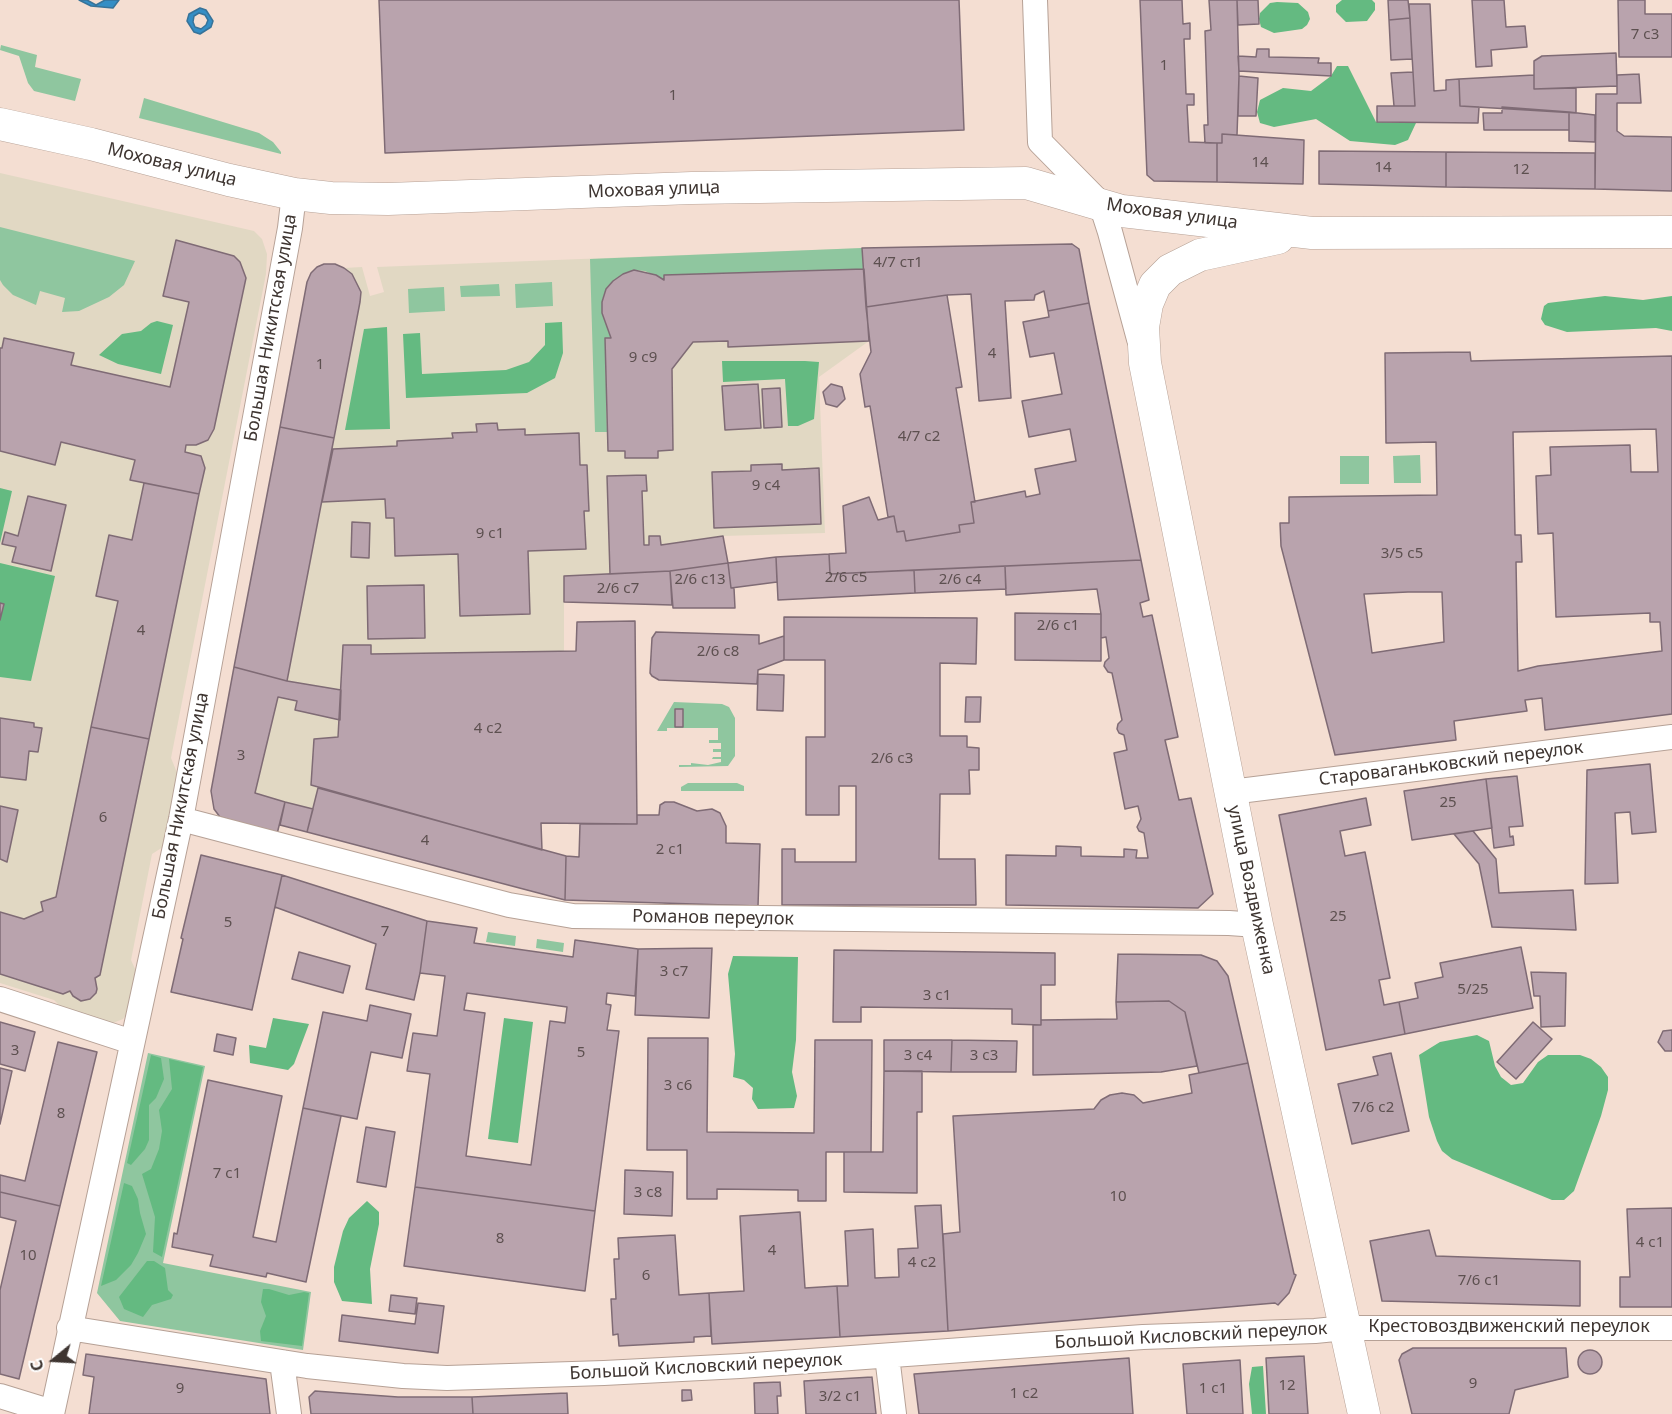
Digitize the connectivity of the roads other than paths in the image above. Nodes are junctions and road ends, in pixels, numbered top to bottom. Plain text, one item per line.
1 (1035, 0) edge
2 (0, 124) edge
3 (294, 194) junction
4 (1101, 204) junction
5 (1672, 232) edge
6 (1311, 233) junction
7 (1200, 255) joint
8 (1145, 363) junction
9 (1672, 737) edge
10 (1231, 792) junction
11 (181, 819) junction
12 (1257, 925) junction
13 (0, 999) edge
14 (132, 1042) junction
15 (69, 1328) junction
16 (1345, 1328) junction
17 (1672, 1328) edge
18 (887, 1356) junction
19 (282, 1362) junction
20 (0, 1396) edge
21 (52, 1413) edge
22 (289, 1414) edge
23 (894, 1414) edge
24 (1364, 1414) edge

1 - 4 street, улица Воздвиженка
2 - 3 main road, Моховая улица
3 - 4 main road, Моховая улица
3 - 11 street, Большая Никитская улица
4 - 6 main road, Моховая улица
4 - 8 street, улица Воздвиженка
5 - 6 main road, Моховая улица
6 - 7 main road, Моховая улица
7 - 8 main road, улица Воздвиженка
8 - 10 main road, улица Воздвиженка
9 - 10 street, Староваганьковский переулок
10 - 12 main road, улица Воздвиженка
11 - 12 street, Романов переулок
11 - 14 street, Большая Никитская улица
12 - 16 main road, улица Воздвиженка
13 - 14 street
14 - 15 street, Большая Никитская улица
15 - 19 street, Большой Кисловский переулок
15 - 21 street, Большая Никитская улица
16 - 17 street, Крестовоздвиженский переулок
16 - 18 street, Большой Кисловский переулок
16 - 24 main road, улица Воздвиженка
18 - 19 street, Большой Кисловский переулок
18 - 23 street
19 - 22 street
20 - 21 street

